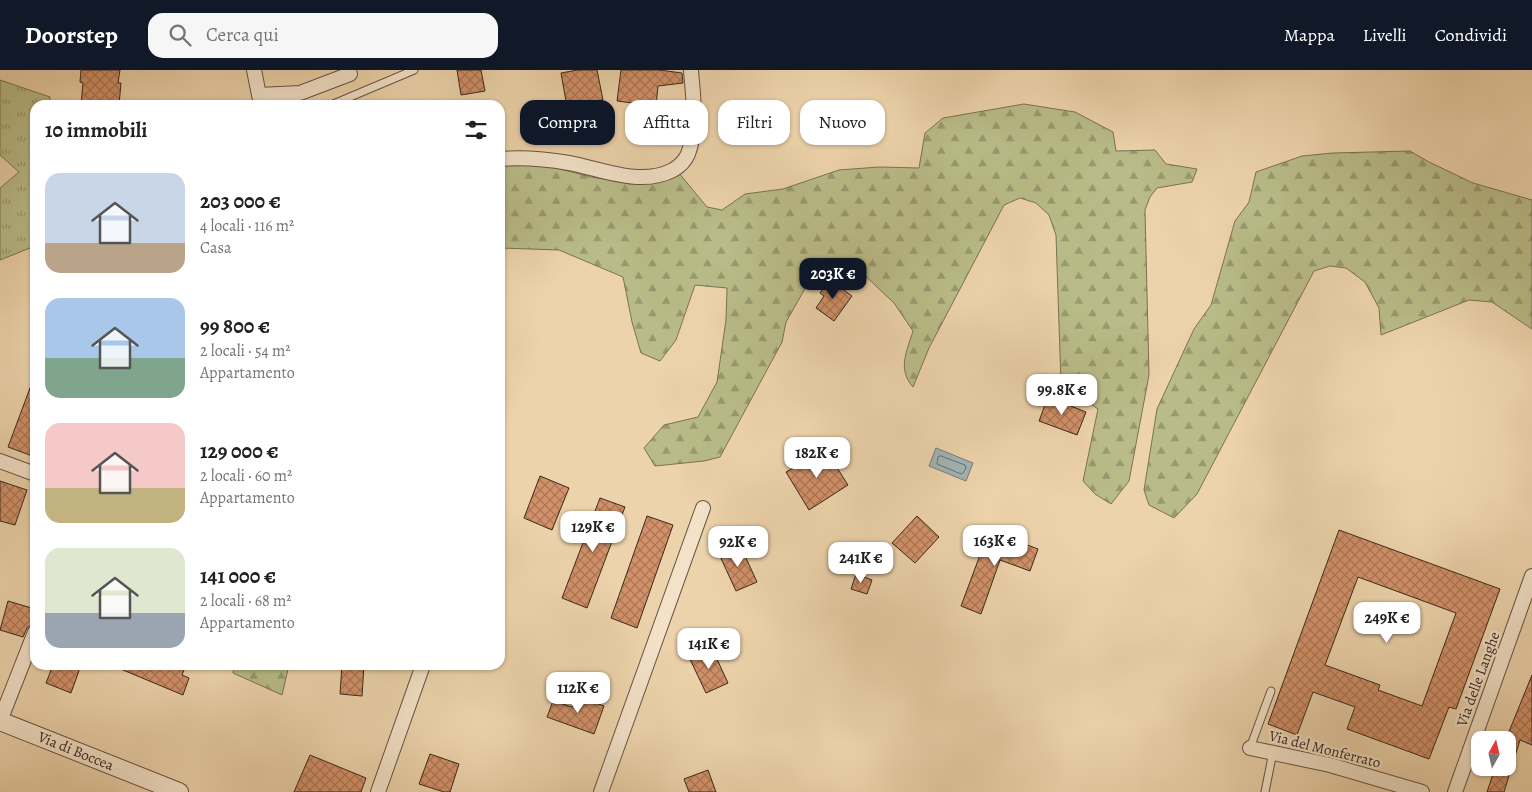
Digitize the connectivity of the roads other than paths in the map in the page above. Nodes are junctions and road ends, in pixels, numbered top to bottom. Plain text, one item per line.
1 (254, 70) edge
2 (414, 70) edge
3 (692, 70) edge
4 (350, 74) dead end
5 (260, 100) edge
6 (344, 100) edge
7 (505, 159) edge
8 (0, 461) edge
9 (30, 472) edge
10 (703, 508) dead end
11 (1532, 576) edge
12 (30, 645) edge
13 (421, 670) edge
14 (1270, 691) dead end
15 (0, 721) edge
16 (1250, 748) joint
17 (1273, 752) junction
18 (180, 792) edge
19 (378, 792) edge
20 (601, 792) edge
21 (1265, 792) edge
22 (1422, 792) edge
23 (1455, 792) edge

1 - 5 street
2 - 6 lane
3 - 7 street
4 - 5 street
8 - 9 street
10 - 20 street
11 - 23 street, Via delle Langhe
12 - 15 street
13 - 19 street
14 - 16 lane, Via del Monferrato
15 - 18 street, Via di Boccea
16 - 17 street, Via del Monferrato
17 - 21 lane
17 - 22 street, Via del Monferrato

